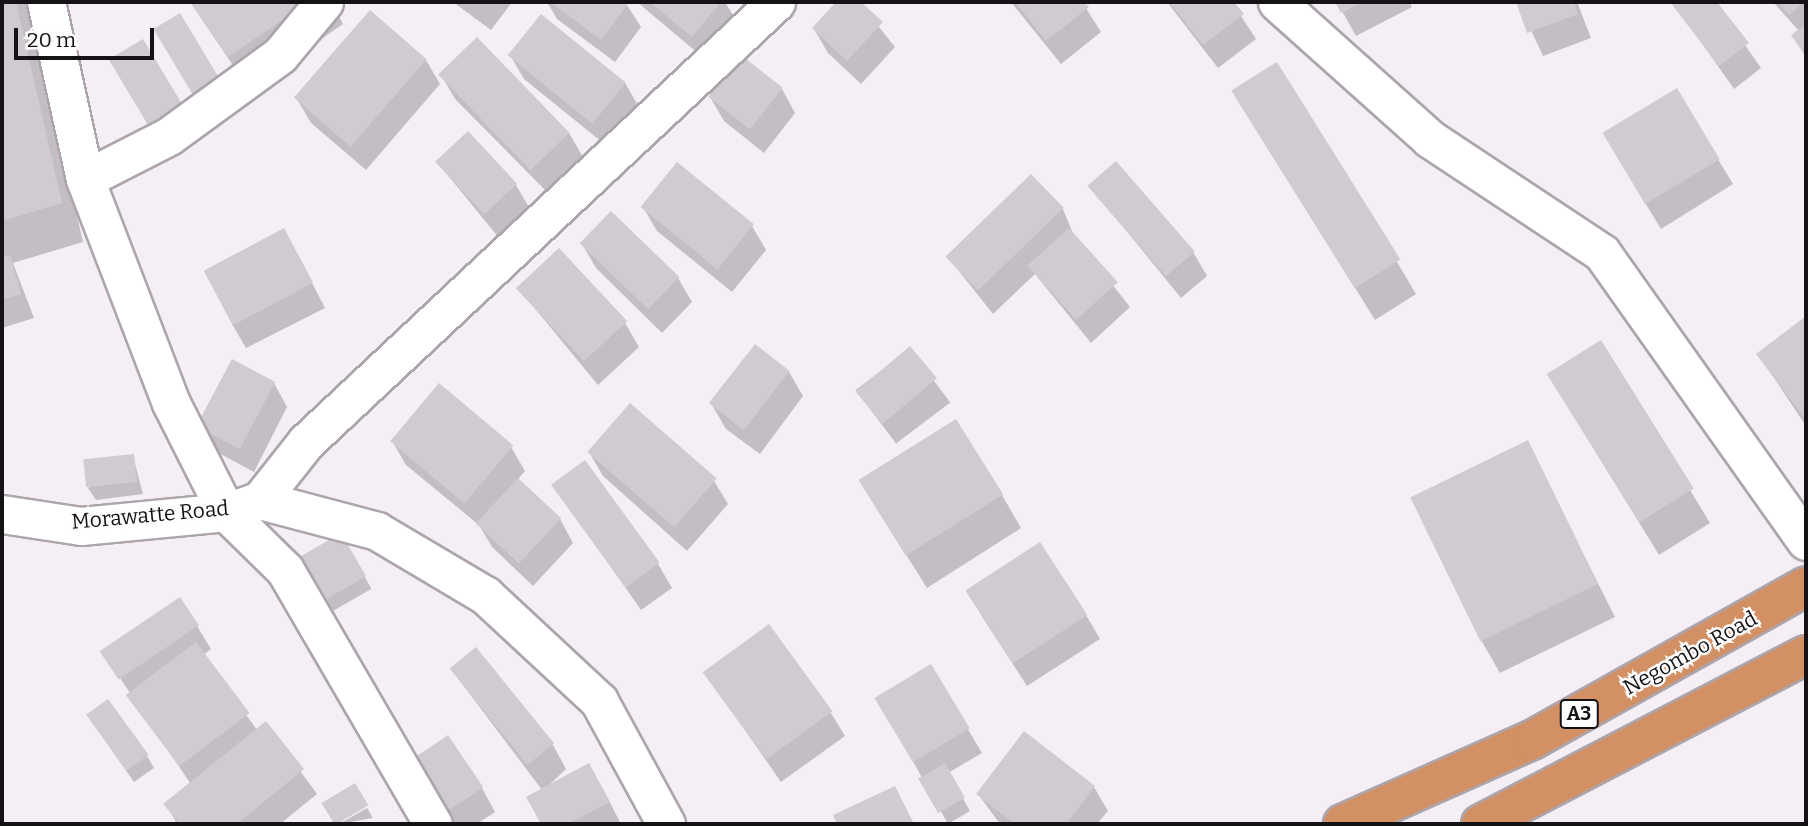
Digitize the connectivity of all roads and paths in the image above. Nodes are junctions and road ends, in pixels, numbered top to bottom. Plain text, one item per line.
1 (46, 2) edge
2 (324, 2) edge
3 (776, 2) edge
4 (1277, 2) edge
5 (85, 179) junction
6 (260, 500) junction
7 (226, 512) junction
8 (2, 514) edge
9 (1806, 541) edge
10 (1806, 586) edge
11 (1806, 655) edge
12 (433, 824) edge
13 (666, 824) edge
14 (1343, 824) edge
15 (1481, 824) edge

1 - 5 street
2 - 5 street
3 - 6 street
4 - 9 street
5 - 7 street
6 - 7 street, Morawatte Road
6 - 13 street
7 - 8 street, Morawatte Road
7 - 12 street
10 - 14 highway, Negombo Road / A3
11 - 15 highway

